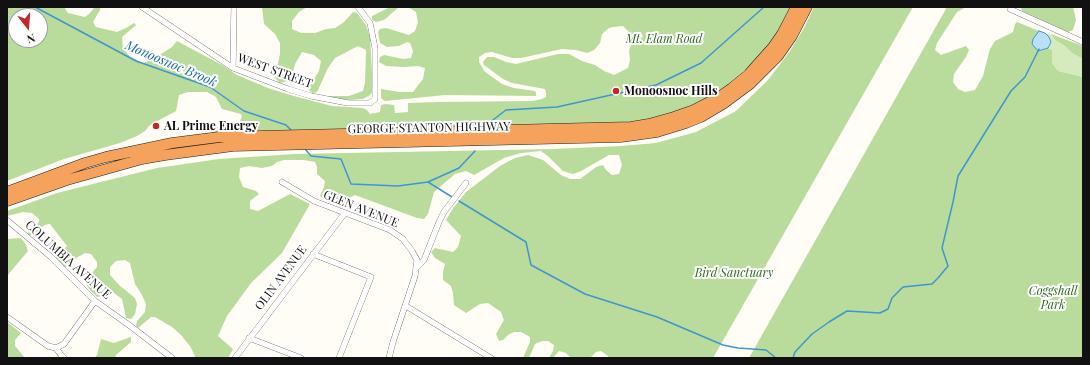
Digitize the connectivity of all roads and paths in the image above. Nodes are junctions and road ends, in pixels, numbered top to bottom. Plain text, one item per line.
1 (142, 7) edge
2 (234, 7) edge
3 (358, 7) edge
4 (796, 7) edge
5 (807, 7) edge
6 (1010, 9) dead end
7 (1083, 42) edge
8 (233, 68) junction
9 (295, 140) junction
10 (282, 182) dead end
11 (466, 183) dead end
12 (7, 192) edge
13 (7, 201) edge
14 (345, 213) junction
15 (8, 221) edge
16 (313, 254) junction
17 (416, 268) junction
18 (95, 301) junction
19 (406, 306) junction
20 (7, 317) edge
21 (249, 338) junction
22 (56, 348) junction
23 (64, 358) edge
24 (172, 358) edge
25 (235, 358) edge
26 (301, 358) edge
27 (338, 358) edge
28 (388, 358) edge
29 (491, 358) edge

1 - 8 street, WEST STREET
2 - 8 street
3 - 8 street, WEST STREET
4 - 9 highway, GEORGE STANTON HIGHWAY
5 - 9 highway, GEORGE STANTON HIGHWAY
6 - 7 street
9 - 12 highway, GEORGE STANTON HIGHWAY
9 - 13 highway, GEORGE STANTON HIGHWAY
10 - 14 street, GLEN AVENUE
11 - 17 street
14 - 16 street, OLIN AVENUE
14 - 17 street, GLEN AVENUE
15 - 18 street, COLUMBIA AVENUE
16 - 21 street, OLIN AVENUE
16 - 27 street
17 - 19 street
18 - 22 street
18 - 24 street, COLUMBIA AVENUE
19 - 28 street
19 - 29 street
20 - 22 street
21 - 25 street, OLIN AVENUE
21 - 26 street
22 - 23 street

